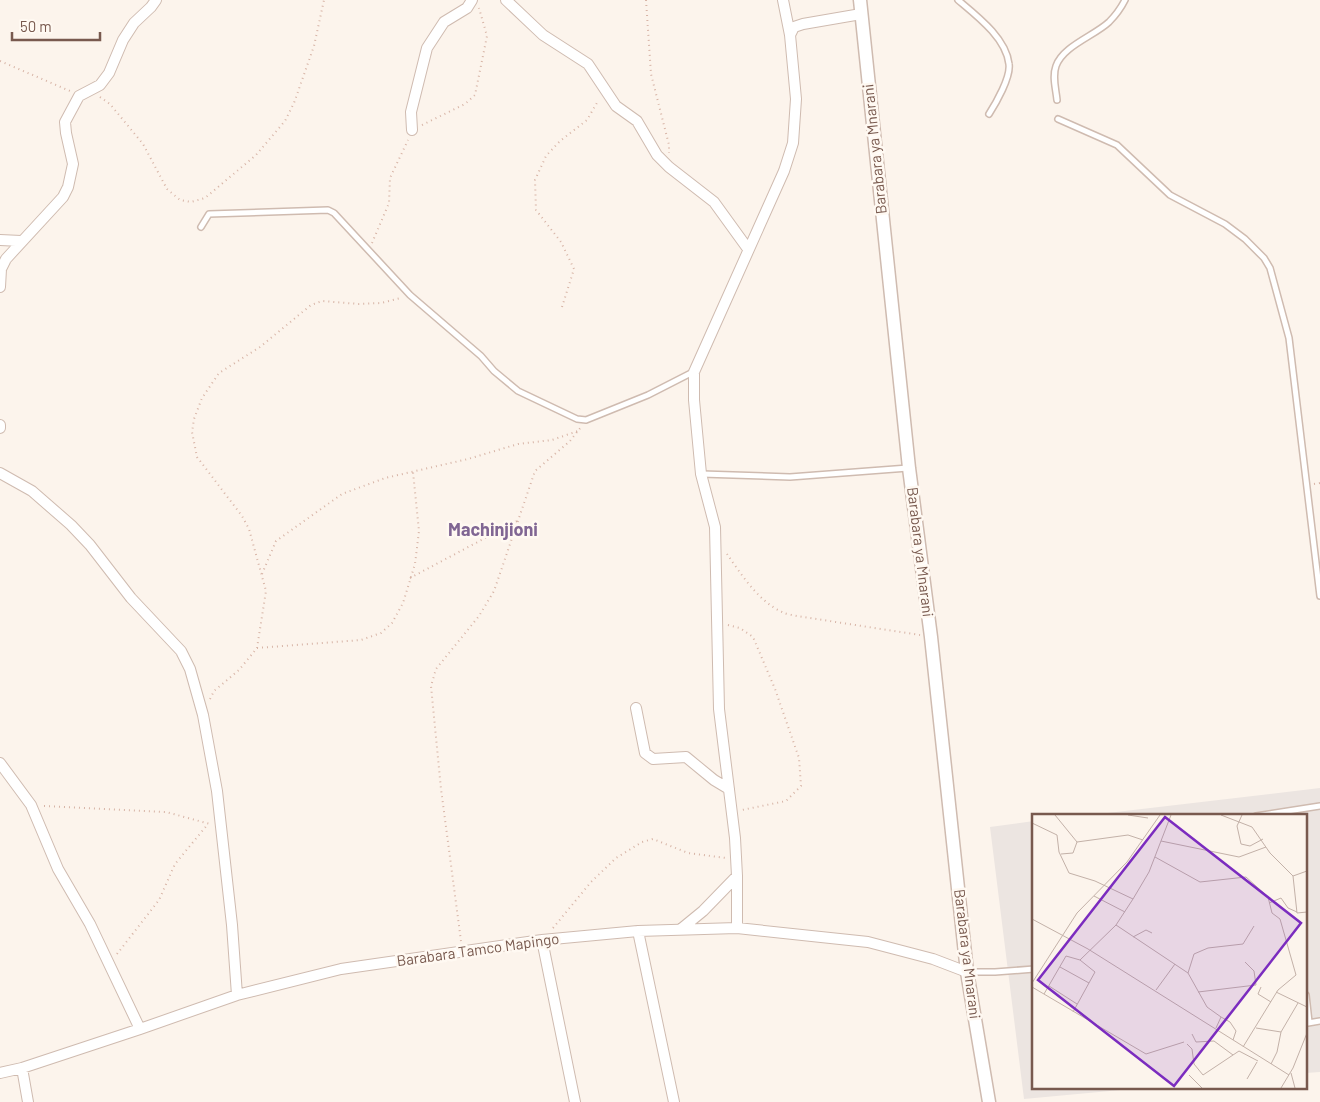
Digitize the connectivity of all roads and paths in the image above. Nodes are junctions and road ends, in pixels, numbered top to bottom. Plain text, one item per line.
1 (156, 0) edge
2 (324, 0) edge
3 (472, 0) edge
4 (477, 0) edge
5 (506, 0) edge
6 (646, 0) edge
7 (783, 0) edge
8 (860, 0) edge
9 (958, 0) edge
10 (1125, 0) edge
11 (861, 14) junction
12 (790, 35) junction
13 (0, 61) edge
14 (603, 87) junction
15 (92, 91) junction
16 (79, 96) junction
17 (1057, 100) dead end
18 (989, 114) dead end
19 (1058, 119) dead end
20 (412, 130) junction
21 (669, 167) junction
22 (201, 227) dead end
23 (0, 240) edge
24 (21, 241) junction
25 (368, 249) junction
26 (748, 249) junction
27 (0, 287) edge
28 (410, 295) junction
29 (562, 307) dead end
30 (694, 372) junction
31 (586, 420) junction
32 (578, 431) junction
33 (909, 468) junction
34 (413, 472) junction
35 (0, 473) edge
36 (701, 474) junction
37 (520, 519) junction
38 (726, 553) dead end
39 (262, 574) junction
40 (410, 578) junction
41 (1320, 596) edge
42 (718, 622) junction
43 (931, 637) junction
44 (257, 648) junction
45 (636, 708) dead end
46 (203, 715) junction
47 (0, 763) edge
48 (729, 789) junction
49 (31, 805) junction
50 (1320, 806) edge
51 (732, 812) junction
52 (1287, 814) edge
53 (208, 824) junction
54 (220, 826) junction
55 (736, 859) junction
56 (737, 876) junction
57 (736, 928) junction
58 (681, 929) junction
59 (638, 931) junction
60 (542, 940) junction
61 (462, 951) junction
62 (109, 964) junction
63 (1032, 969) edge
64 (967, 972) junction
65 (237, 995) junction
66 (1320, 1021) edge
67 (1308, 1023) edge
68 (140, 1029) junction
69 (22, 1068) junction
70 (0, 1073) edge
71 (28, 1102) edge
72 (574, 1102) edge
73 (674, 1102) edge
74 (989, 1102) edge

1 - 15 street
2 - 15 path
3 - 20 street
4 - 20 path
5 - 14 street
6 - 21 path
7 - 12 street
8 - 11 street, Barabara ya Mnarani
9 - 18 lane
10 - 17 lane
11 - 12 street
11 - 33 street, Barabara ya Mnarani
12 - 26 street
13 - 16 path
14 - 21 street
14 - 29 path
15 - 16 street
16 - 24 street
19 - 41 lane
20 - 25 path
21 - 26 street
22 - 25 lane
23 - 24 street
24 - 27 street
25 - 28 lane
26 - 30 street
28 - 31 lane
28 - 39 path
30 - 31 lane
30 - 36 street
31 - 32 path
32 - 34 path
32 - 37 path
33 - 36 lane
33 - 43 street, Barabara ya Mnarani
34 - 39 path
34 - 40 path
35 - 46 street
36 - 42 street
37 - 40 path
37 - 61 path
38 - 43 path
39 - 44 path
40 - 44 path
42 - 48 street
42 - 51 path
43 - 64 street, Barabara ya Mnarani
44 - 46 path
45 - 48 street
46 - 54 street
47 - 49 street
48 - 51 street
49 - 53 path
49 - 62 street
50 - 52 lane
51 - 55 street
53 - 54 path
53 - 62 path
54 - 65 street
55 - 56 street
55 - 60 path
56 - 57 street
56 - 58 street
57 - 58 street, Barabara Tamco Mapingo
57 - 64 street, Barabara Tamco Mapingo
58 - 59 street, Barabara Tamco Mapingo
59 - 60 street, Barabara Tamco Mapingo
59 - 73 street
60 - 61 street, Barabara Tamco Mapingo
60 - 72 street
61 - 65 street, Barabara Tamco Mapingo
62 - 68 street
63 - 64 lane
64 - 74 street, Barabara ya Mnarani
65 - 68 street, Barabara Tamco Mapingo
66 - 67 lane
68 - 69 street, Barabara Tamco Mapingo
69 - 70 street, Barabara Tamco Mapingo
69 - 71 street

